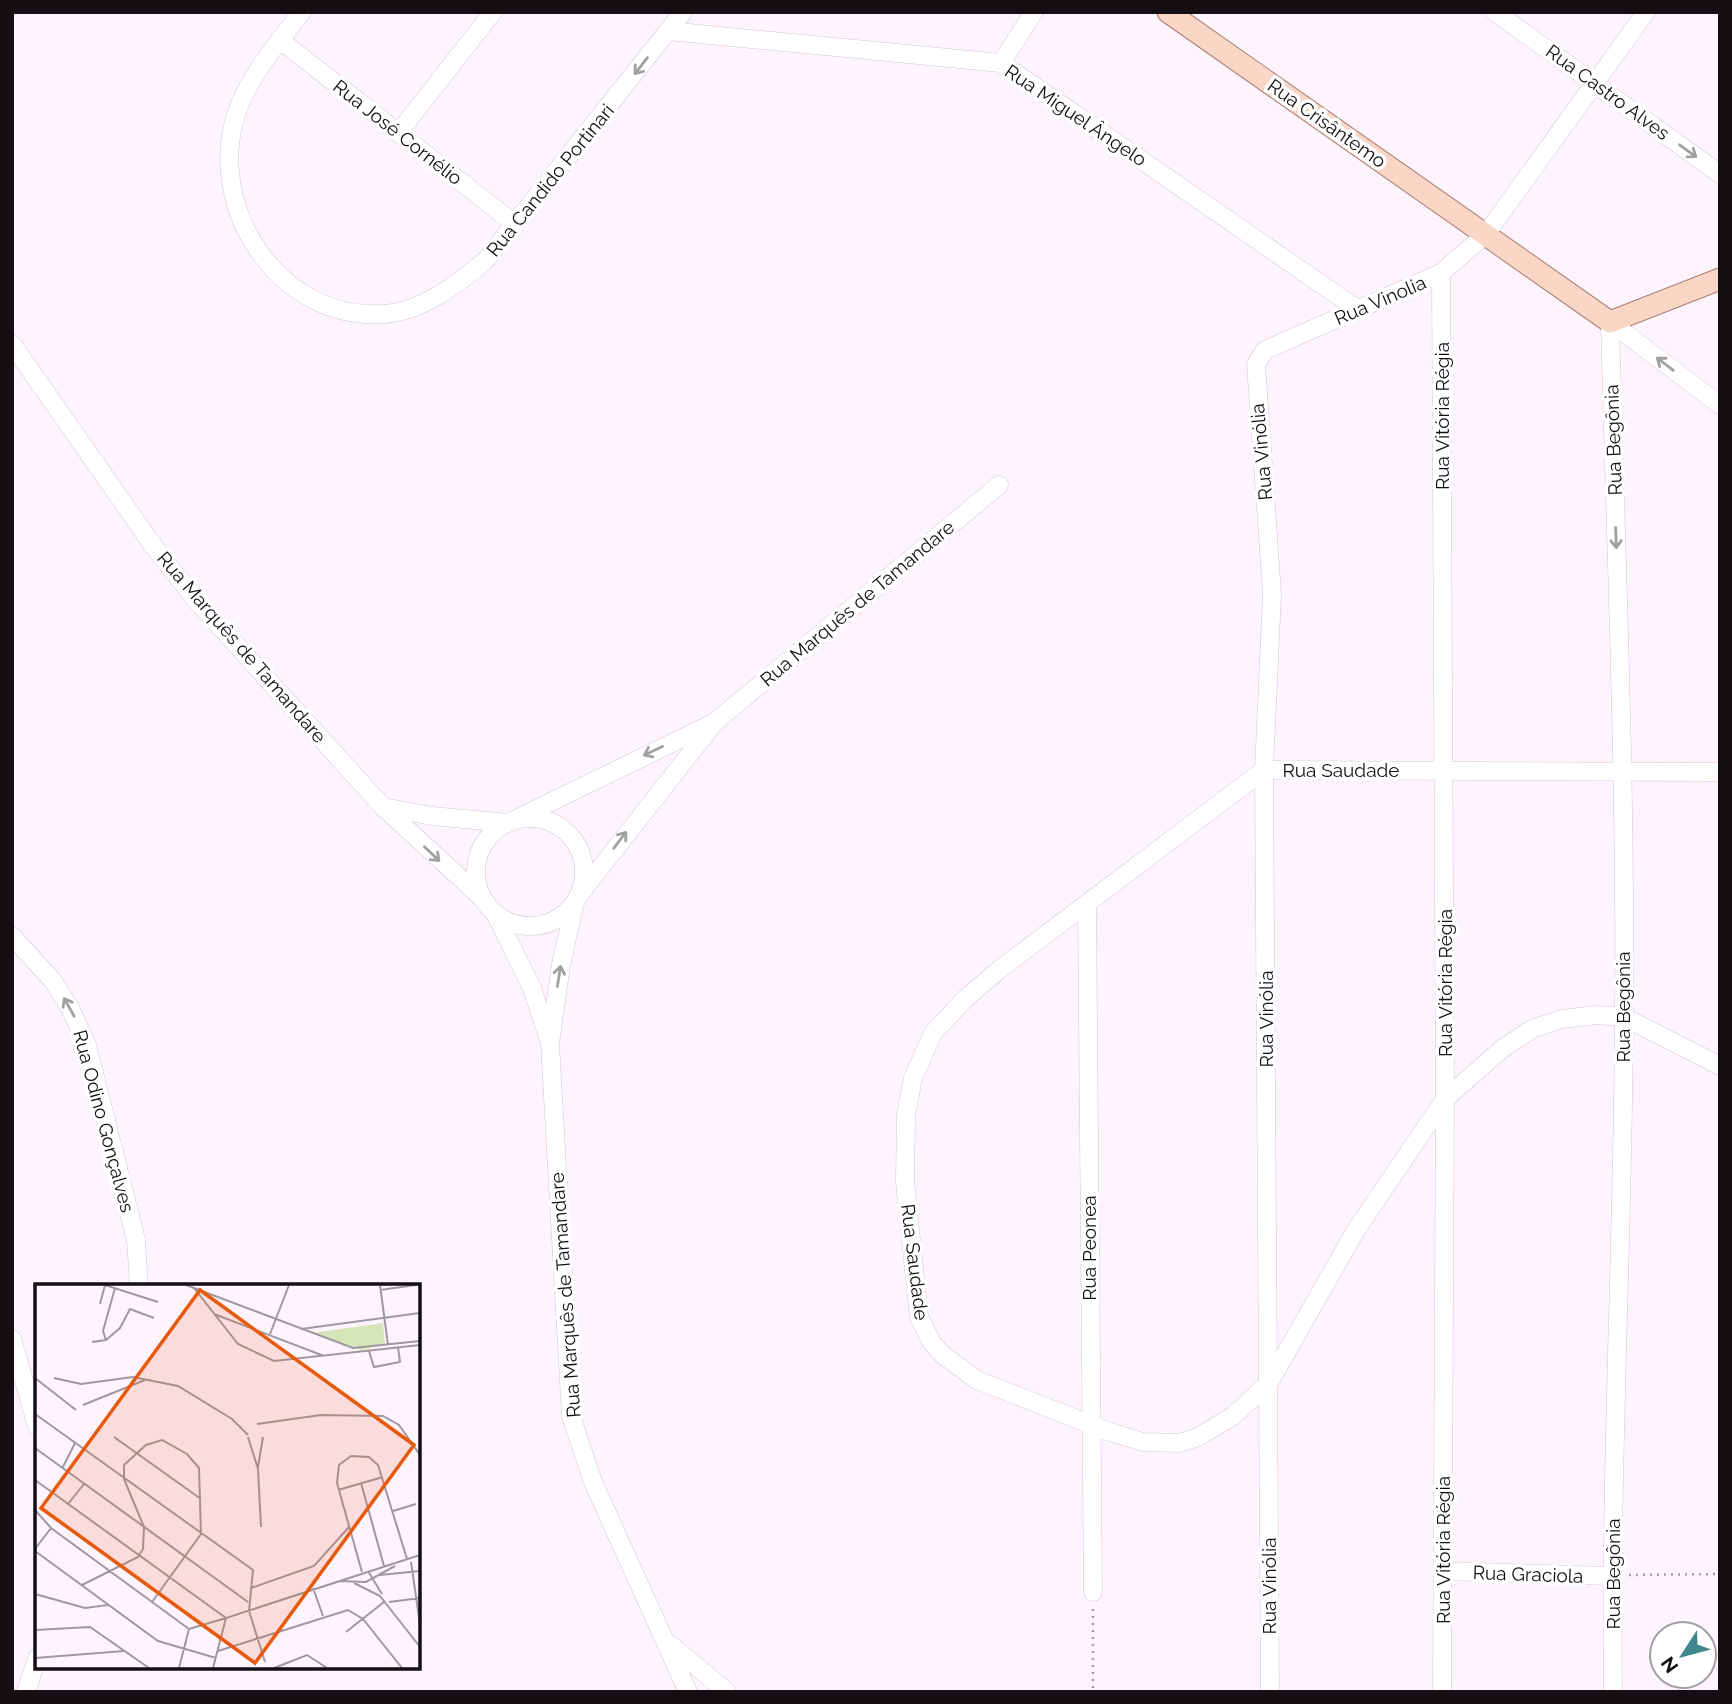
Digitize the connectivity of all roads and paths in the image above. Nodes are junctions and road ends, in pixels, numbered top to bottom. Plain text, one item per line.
1 (302, 12) edge
2 (493, 12) edge
3 (683, 12) edge
4 (1034, 12) edge
5 (1168, 12) edge
6 (1495, 12) edge
7 (1647, 12) edge
8 (668, 31) junction
9 (281, 40) junction
10 (1001, 63) junction
11 (1594, 81) junction
12 (399, 132) junction
13 (1720, 174) edge
14 (516, 225) junction
15 (1486, 234) junction
16 (1441, 274) junction
17 (1720, 279) edge
18 (1357, 309) junction
19 (1610, 322) junction
20 (12, 344) edge
21 (1265, 350) joint
22 (1720, 405) edge
23 (999, 485) dead end
24 (715, 722) junction
25 (1264, 770) junction
26 (1444, 770) junction
27 (1720, 772) edge
28 (1622, 774) junction
29 (383, 807) junction
30 (512, 821) junction
31 (577, 898) junction
32 (483, 899) junction
33 (1087, 905) junction
34 (496, 914) junction
35 (12, 936) edge
36 (1624, 1017) junction
37 (550, 1043) junction
38 (1720, 1066) edge
39 (1445, 1099) junction
40 (139, 1284) edge
41 (12, 1339) edge
42 (1269, 1384) junction
43 (35, 1419) edge
44 (1090, 1422) junction
45 (1444, 1571) junction
46 (1720, 1574) edge
47 (1612, 1576) junction
48 (1093, 1592) joint
49 (665, 1639) junction
50 (35, 1664) edge
51 (26, 1692) edge
52 (688, 1692) edge
53 (727, 1692) edge
54 (1093, 1692) edge
55 (1270, 1692) edge
56 (1442, 1692) edge
57 (1613, 1692) edge

1 - 9 street, Rua Candido Portinari
2 - 12 street
3 - 8 street, Rua Candido Portinari
4 - 10 street
5 - 15 main road, Rua Crisântemo
6 - 11 street, Rua Castro Alves
7 - 11 street, Rua Vinolia
8 - 10 street, Rua Miguel Ângelo
8 -> 14 street, Rua Candido Portinari
9 - 12 street, Rua José Cornélio
9 - 14 street, Rua Candido Portinari
10 - 18 street, Rua Miguel Ângelo
11 -> 13 street, Rua Castro Alves
11 - 15 street, Rua Vinolia
12 - 14 street, Rua José Cornélio
15 - 16 street, Rua Vinolia
15 - 19 main road, Rua Crisântemo
16 - 18 street, Rua Vinolia
16 - 26 street, Rua Vitória Régia
17 - 19 main road
18 - 21 street, Rua Vinolia
22 -> 19 street
19 -> 28 street, Rua Begônia
20 - 29 street, Rua Marquês de Tamandare
21 - 25 street, Rua Vinólia
23 - 24 street, Rua Marquês de Tamandare
24 -> 30 street, Rua Marquês de Tamandare
31 -> 24 street, Rua Marquês de Tamandare
25 - 26 street, Rua Saudade
25 - 33 street, Rua Saudade
25 - 42 street, Rua Vinólia
26 - 28 street, Rua Saudade
26 - 39 street, Rua Vitória Régia
27 - 28 street, Rua Saudade
28 - 36 street, Rua Begônia
29 - 30 street
29 -> 32 street, Rua Marquês de Tamandare
30 - 31 street
30 - 32 street
31 - 34 street
37 -> 31 street, Rua Marquês de Tamandare
32 - 34 street
33 - 44 street, Rua Peonea
33 - 44 street, Rua Saudade
34 - 37 street, Rua Marquês de Tamandare
40 -> 35 street, Rua Odino Gonçalves
36 - 38 street, Rua Saudade
36 - 39 street, Rua Saudade
36 - 47 street, Rua Begônia
37 - 49 street, Rua Marquês de Tamandare
39 - 42 street, Rua Saudade
39 - 45 street, Rua Vitória Régia
41 - 43 street
42 - 44 street, Rua Saudade
42 - 55 street, Rua Vinólia
44 - 48 street, Rua Peonea
45 - 47 street, Rua Graciola
45 - 56 street, Rua Vitória Régia
46 - 47 path
47 - 57 street, Rua Begônia
48 - 54 path
49 - 52 street, Rua Marquês de Tamandare
49 - 53 street
50 - 51 street

